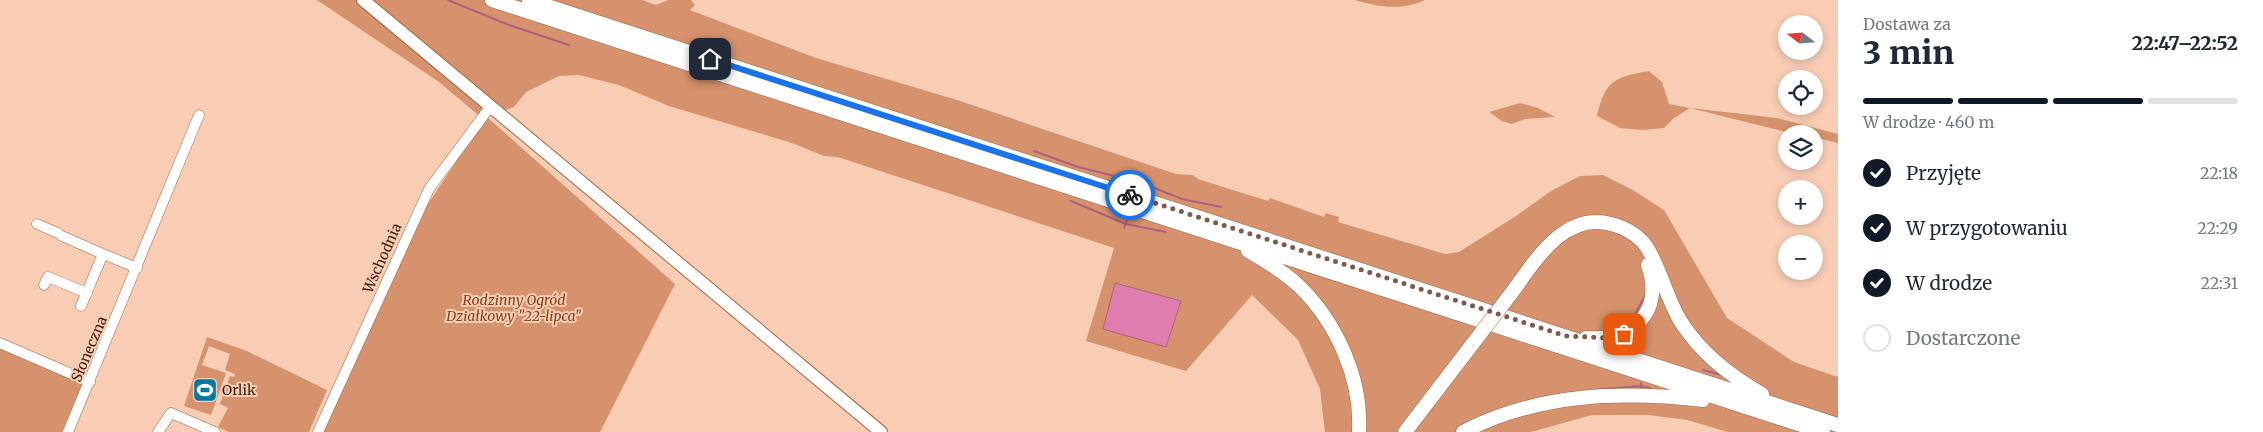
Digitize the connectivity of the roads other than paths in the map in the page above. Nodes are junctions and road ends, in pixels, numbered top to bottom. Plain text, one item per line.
1 (363, 0) edge
2 (492, 0) edge
3 (529, 0) edge
4 (490, 107) junction
5 (199, 115) dead end
6 (37, 224) dead end
7 (1225, 238) junction
8 (104, 254) junction
9 (135, 272) junction
10 (61, 288) dead end
11 (87, 293) junction
12 (1513, 296) junction
13 (81, 306) dead end
14 (1566, 336) junction
15 (0, 343) edge
16 (1477, 343) junction
17 (90, 382) junction
18 (1734, 403) junction
19 (1789, 409) junction
20 (1838, 425) edge
21 (68, 432) edge
22 (158, 432) edge
23 (215, 432) edge
24 (318, 432) edge
25 (881, 432) edge
26 (1359, 432) edge
27 (1405, 432) edge
28 (1413, 432) edge
29 (1463, 432) edge
30 (1823, 432) edge

1 - 4 main road
2 - 7 highway
3 - 14 highway
4 - 24 street, Wschodnia
4 - 25 main road
5 - 9 street, Słoneczna
6 - 8 street
7 - 18 highway
7 - 26 highway
8 - 9 street
8 - 11 street
9 - 17 street, Słoneczna
10 - 11 street
11 - 13 street
12 - 14 highway
12 - 16 highway
12 - 19 highway
14 - 19 highway
15 - 17 street
16 - 27 highway
16 - 28 highway
17 - 21 street, Słoneczna
18 - 29 highway
18 - 30 highway
19 - 20 highway
22 - 23 street

